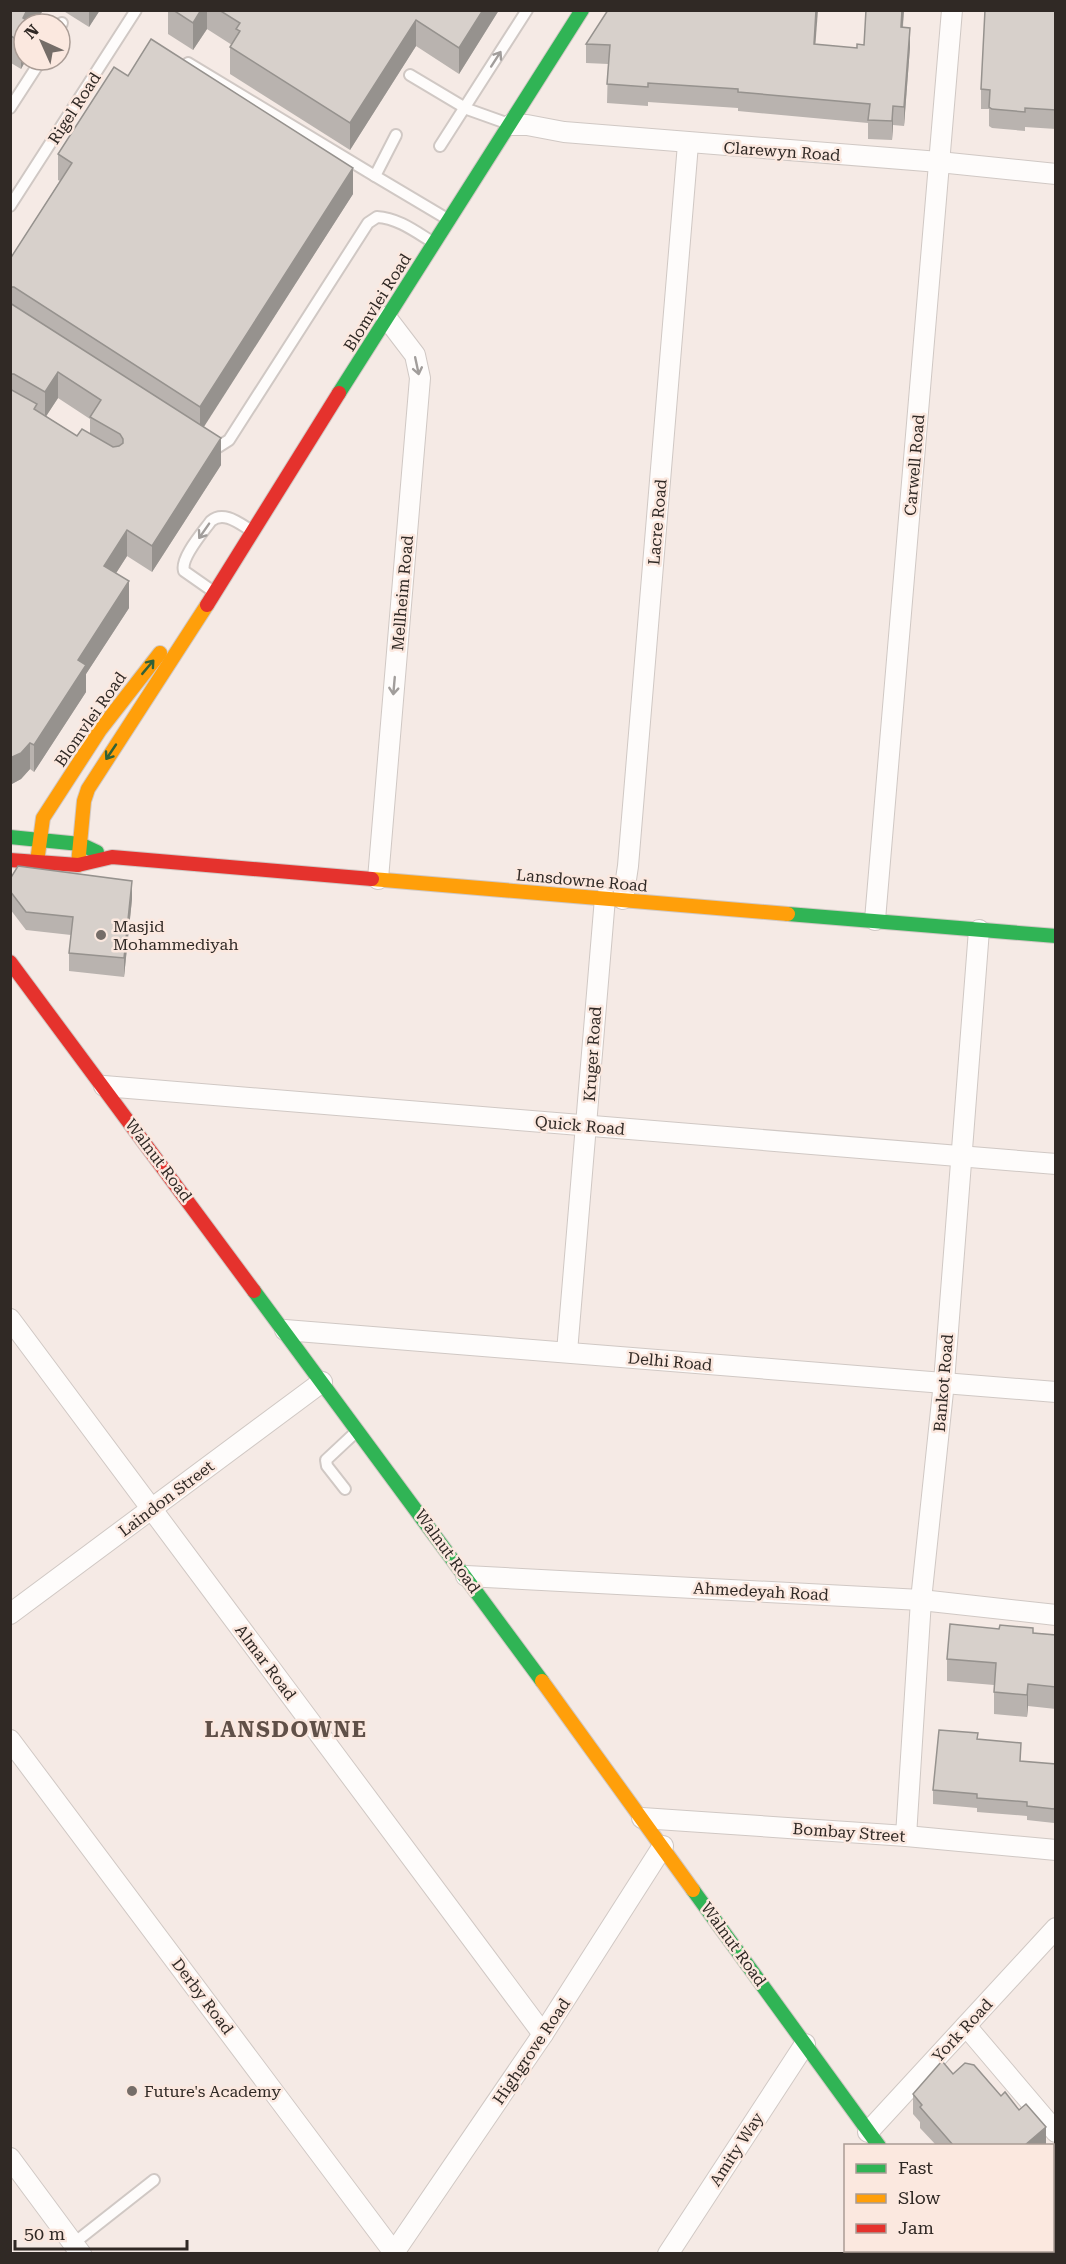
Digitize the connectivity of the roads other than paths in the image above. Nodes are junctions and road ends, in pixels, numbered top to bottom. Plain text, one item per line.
1 (136, 10) edge
2 (527, 10) edge
3 (582, 10) edge
4 (952, 10) edge
5 (178, 57) edge
6 (33, 72) edge
7 (410, 75) dead end
8 (10, 108) edge
9 (465, 108) junction
10 (510, 125) junction
11 (396, 135) dead end
12 (688, 144) junction
13 (440, 146) dead end
14 (939, 162) junction
15 (1056, 174) edge
16 (375, 176) junction
17 (10, 206) edge
18 (449, 220) junction
19 (434, 243) junction
20 (386, 318) junction
21 (202, 444) edge
22 (252, 531) junction
23 (214, 592) junction
24 (201, 612) junction
25 (10, 837) edge
26 (40, 839) junction
27 (80, 844) junction
28 (106, 857) junction
29 (10, 860) edge
30 (37, 862) junction
31 (78, 865) junction
32 (378, 879) junction
33 (614, 899) junction
34 (875, 920) junction
35 (979, 930) junction
36 (1056, 936) edge
37 (10, 962) edge
38 (104, 1086) junction
39 (586, 1125) junction
40 (962, 1156) junction
41 (1056, 1164) edge
42 (10, 1319) edge
43 (285, 1330) junction
44 (567, 1352) junction
45 (322, 1382) junction
46 (944, 1382) junction
47 (1056, 1392) edge
48 (358, 1431) junction
49 (345, 1489) dead end
50 (151, 1509) junction
51 (466, 1576) junction
52 (921, 1600) junction
53 (10, 1614) edge
54 (1056, 1616) edge
55 (10, 1740) edge
56 (642, 1818) junction
57 (906, 1836) junction
58 (663, 1846) junction
59 (1056, 1850) edge
60 (1056, 1928) edge
61 (966, 2026) junction
62 (543, 2034) junction
63 (805, 2044) junction
64 (1056, 2132) edge
65 (873, 2138) edge
66 (10, 2158) edge
67 (154, 2180) dead end
68 (78, 2248) edge
69 (394, 2253) edge
70 (668, 2253) edge

1 - 17 lane, Rigel Road
9 -> 2 lane
3 - 10 street, Blomvlei Road
4 - 14 street, Carwell Road
5 - 16 lane
6 - 8 lane
7 - 9 lane
9 - 10 lane
9 - 13 lane
10 - 12 street, Clarewyn Road
10 - 18 street, Blomvlei Road
11 - 16 lane
12 - 14 street, Clarewyn Road
12 - 33 street, Lacre Road
14 - 15 street, Clarewyn Road
14 - 34 street, Carwell Road
16 - 18 lane
18 - 19 street, Blomvlei Road
19 - 20 street, Blomvlei Road
19 - 21 lane
20 - 22 street, Blomvlei Road
20 -> 32 street, Mellheim Road
22 - 23 street, Blomvlei Road
22 -> 23 lane
23 - 24 street, Blomvlei Road
26 -> 24 street, Blomvlei Road
24 -> 27 street, Blomvlei Road
25 - 26 street, Lansdowne Road
26 - 27 street, Lansdowne Road
26 - 30 street, Blomvlei Road
27 - 28 street, Lansdowne Road
27 - 31 street, Blomvlei Road
28 - 31 street, Lansdowne Road
28 - 32 street, Lansdowne Road
29 - 30 street, Lansdowne Road
30 - 31 street, Lansdowne Road
32 - 33 street, Lansdowne Road
33 - 34 street, Lansdowne Road
33 - 39 street, Kruger Road
34 - 35 street, Lansdowne Road
35 - 36 street, Lansdowne Road
35 - 40 street, Bankot Road
37 - 38 street, Walnut Road
38 - 39 street, Quick Road
38 - 43 street, Walnut Road
39 - 40 street, Quick Road
39 - 44 street, Kruger Road
40 - 41 street, Quick Road
40 - 46 street, Bankot Road
42 - 50 street, Almar Road
43 - 44 street, Delhi Road
43 - 45 street, Walnut Road
44 - 46 street, Delhi Road
45 - 48 street, Walnut Road
45 - 50 street, Laindon Street
46 - 47 street, Delhi Road
46 - 52 street, Bankot Road
48 - 49 lane
48 - 51 street, Walnut Road
50 - 53 street, Laindon Street
50 - 62 street, Almar Road
51 - 52 street, Ahmedeyah Road
51 - 56 street, Walnut Road
52 - 54 street, Ahmedeyah Road
52 - 57 street, Bankot Road
55 - 69 street, Derby Road
56 - 57 street, Bombay Street
56 - 58 street, Walnut Road
57 - 59 street, Bombay Street
58 - 62 street, Highgrove Road
58 - 63 street, Walnut Road
60 - 61 street, York Road
61 - 64 street
61 - 65 street, York Road
62 - 69 street, Highgrove Road
63 - 65 street, Walnut Road
63 - 70 street, Amity Way
66 - 68 street
67 - 68 lane

